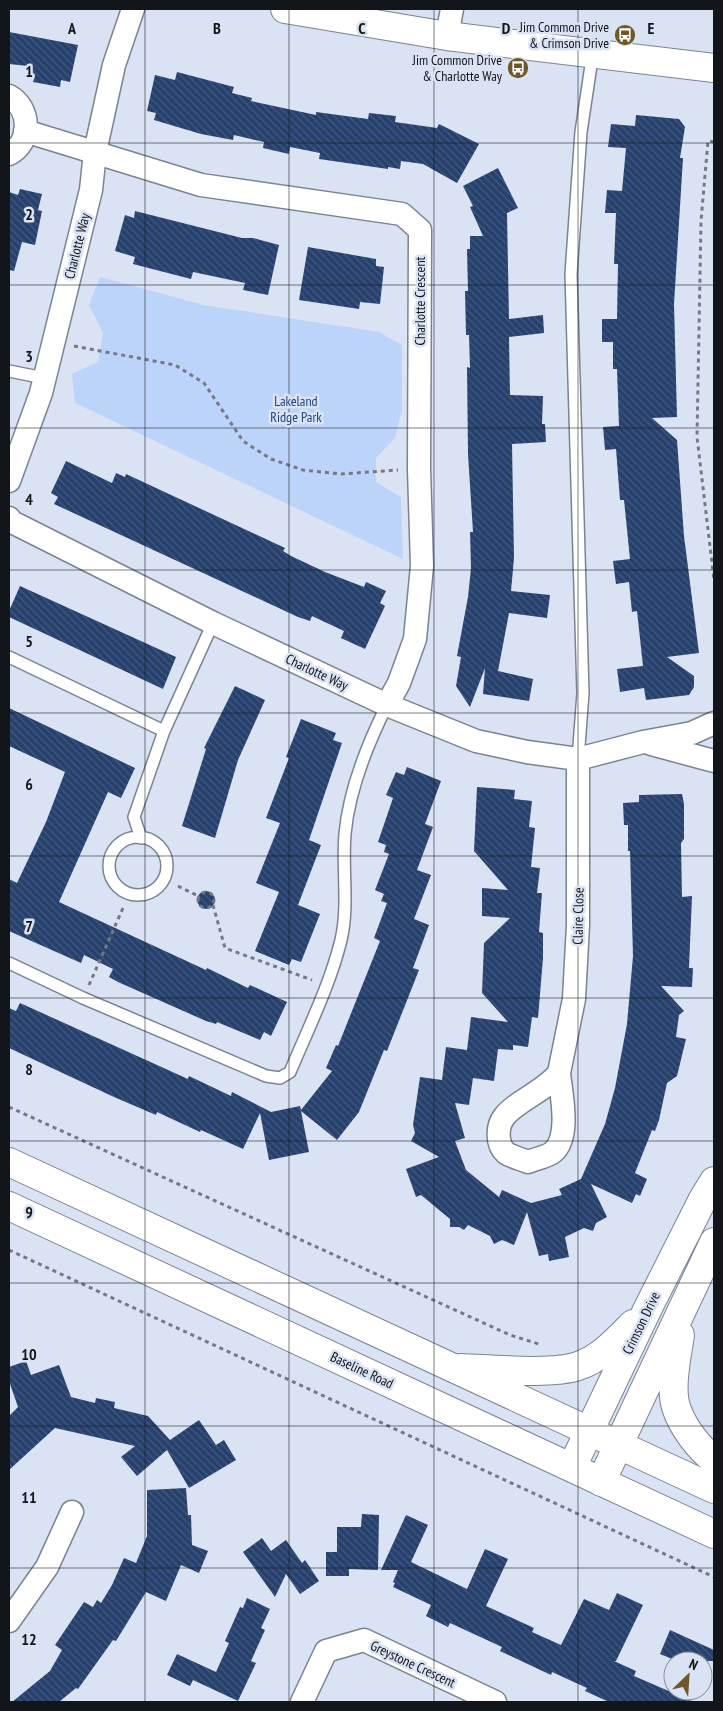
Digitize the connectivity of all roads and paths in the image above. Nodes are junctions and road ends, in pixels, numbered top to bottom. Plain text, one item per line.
1 (133, 9) edge
2 (285, 9) edge
3 (452, 9) edge
4 (447, 36) junction
5 (593, 52) junction
6 (714, 68) edge
7 (9, 96) edge
8 (26, 131) junction
9 (714, 142) edge
10 (95, 152) junction
11 (9, 154) edge
12 (71, 345) dead end
13 (9, 371) edge
14 (44, 378) junction
15 (402, 470) dead end
16 (9, 481) edge
17 (9, 518) edge
18 (714, 580) edge
19 (212, 623) junction
20 (9, 657) edge
21 (387, 705) junction
22 (714, 723) edge
23 (164, 731) junction
24 (643, 742) junction
25 (578, 759) junction
26 (714, 762) edge
27 (141, 838) junction
28 (178, 886) dead end
29 (198, 896) junction
30 (213, 905) junction
31 (123, 908) dead end
32 (9, 962) edge
33 (326, 985) junction
34 (83, 998) junction
35 (559, 1073) dead end
36 (9, 1107) edge
37 (9, 1162) edge
38 (714, 1181) edge
39 (9, 1206) edge
40 (714, 1242) edge
41 (9, 1250) edge
42 (649, 1306) junction
43 (683, 1309) junction
44 (548, 1346) dead end
45 (451, 1368) junction
46 (588, 1431) junction
47 (620, 1445) junction
48 (714, 1460) edge
49 (572, 1467) junction
50 (601, 1482) junction
51 (714, 1489) edge
52 (72, 1512) dead end
53 (714, 1534) edge
54 (714, 1577) edge
55 (9, 1621) edge
56 (302, 1702) edge
57 (495, 1702) edge

1 - 10 street, Charlotte Way
2 - 4 main road
3 - 4 street
4 - 5 main road
5 - 6 main road
5 - 25 lane
7 - 8 street
8 - 10 street, Charlotte Crescent
8 - 11 street
9 - 18 path
10 - 14 street, Charlotte Way
10 - 21 street, Charlotte Crescent
12 - 15 path
13 - 14 lane
14 - 16 street, Charlotte Way
17 - 19 street, Charlotte Way
19 - 21 street, Charlotte Way
19 - 23 lane
20 - 23 lane
21 - 25 street, Charlotte Way
21 - 33 lane
22 - 24 street, Charlotte Way
23 - 27 lane
24 - 25 street, Charlotte Way
24 - 26 street
25 - 35 street, Claire Close
27 - 27 lane
28 - 29 path
29 - 30 path
29 - 30 path
30 - 33 path
31 - 34 path
32 - 34 lane
33 - 34 lane
36 - 44 path
37 - 45 main road
38 - 42 main road, Crimson Drive
39 - 49 main road, Baseline Road
40 - 43 main road
41 - 54 path
42 - 45 main road
42 - 46 main road, Crimson Drive
43 - 47 main road
43 - 48 main road
45 - 46 main road
46 - 47 main road
46 - 49 main road, Crimson Drive
47 - 50 main road
47 - 51 main road
49 - 50 main road, Baseline Road
50 - 53 main road, Baseline Road
52 - 55 street
56 - 57 street, Greystone Crescent

